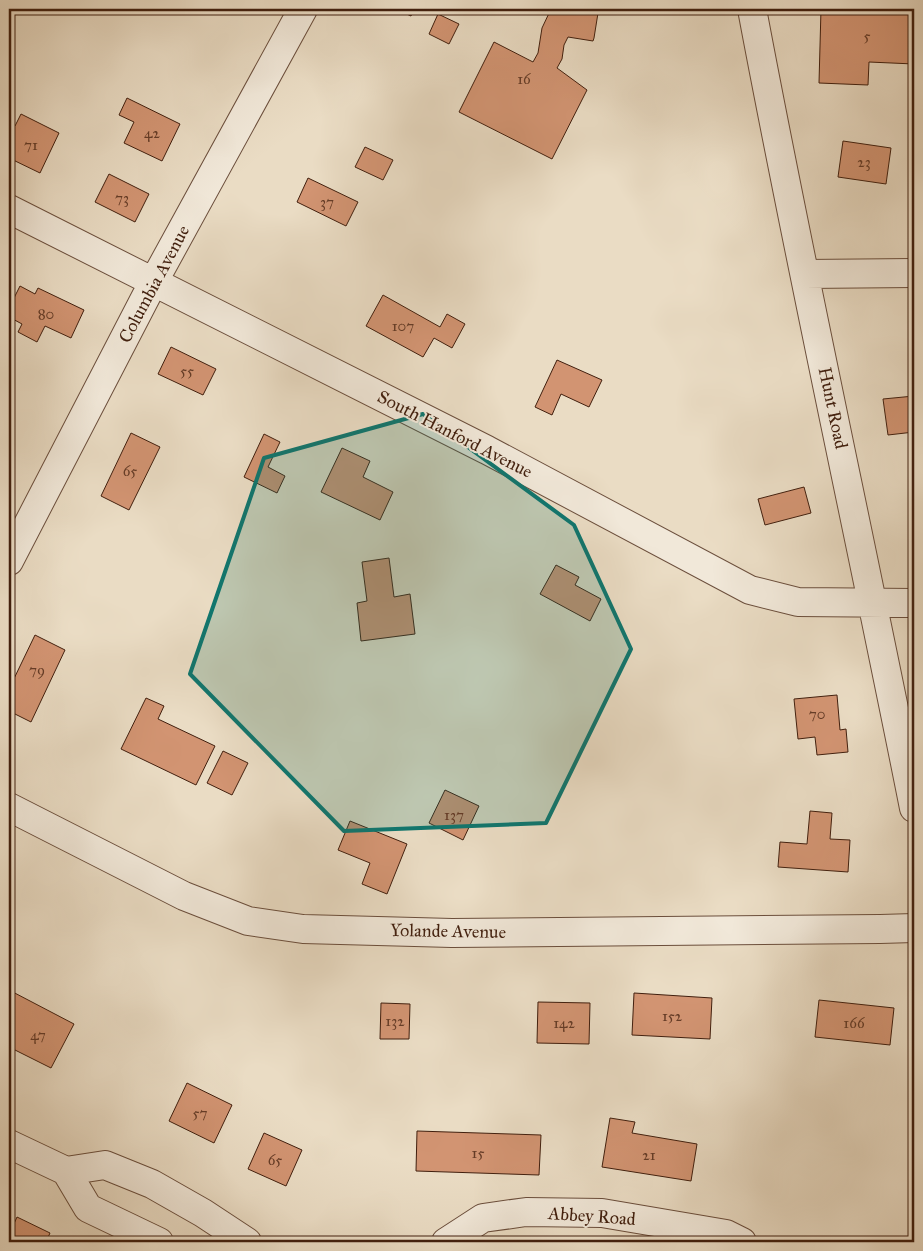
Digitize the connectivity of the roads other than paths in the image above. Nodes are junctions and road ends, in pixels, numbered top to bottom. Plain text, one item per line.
1 (303, 9) edge
2 (752, 9) edge
3 (9, 209) edge
4 (914, 273) edge
5 (805, 274) junction
6 (154, 281) junction
7 (9, 561) edge
8 (873, 603) junction
9 (914, 603) edge
10 (9, 807) edge
11 (914, 808) edge
12 (914, 928) edge
13 (9, 1144) edge
14 (66, 1171) junction
15 (159, 1242) edge
16 (247, 1242) edge
17 (446, 1242) edge
18 (742, 1242) edge

1 - 6 street, Columbia Avenue
2 - 5 street, Hunt Road
3 - 6 street, South Hanford Avenue
4 - 5 street
5 - 8 street, Hunt Road
6 - 7 street, Columbia Avenue
6 - 8 street, South Hanford Avenue
8 - 9 street, South Hanford Avenue
8 - 11 street, Hunt Road
10 - 12 street, Yolande Avenue
13 - 14 street
14 - 15 street
14 - 16 street
17 - 18 street, Abbey Road

